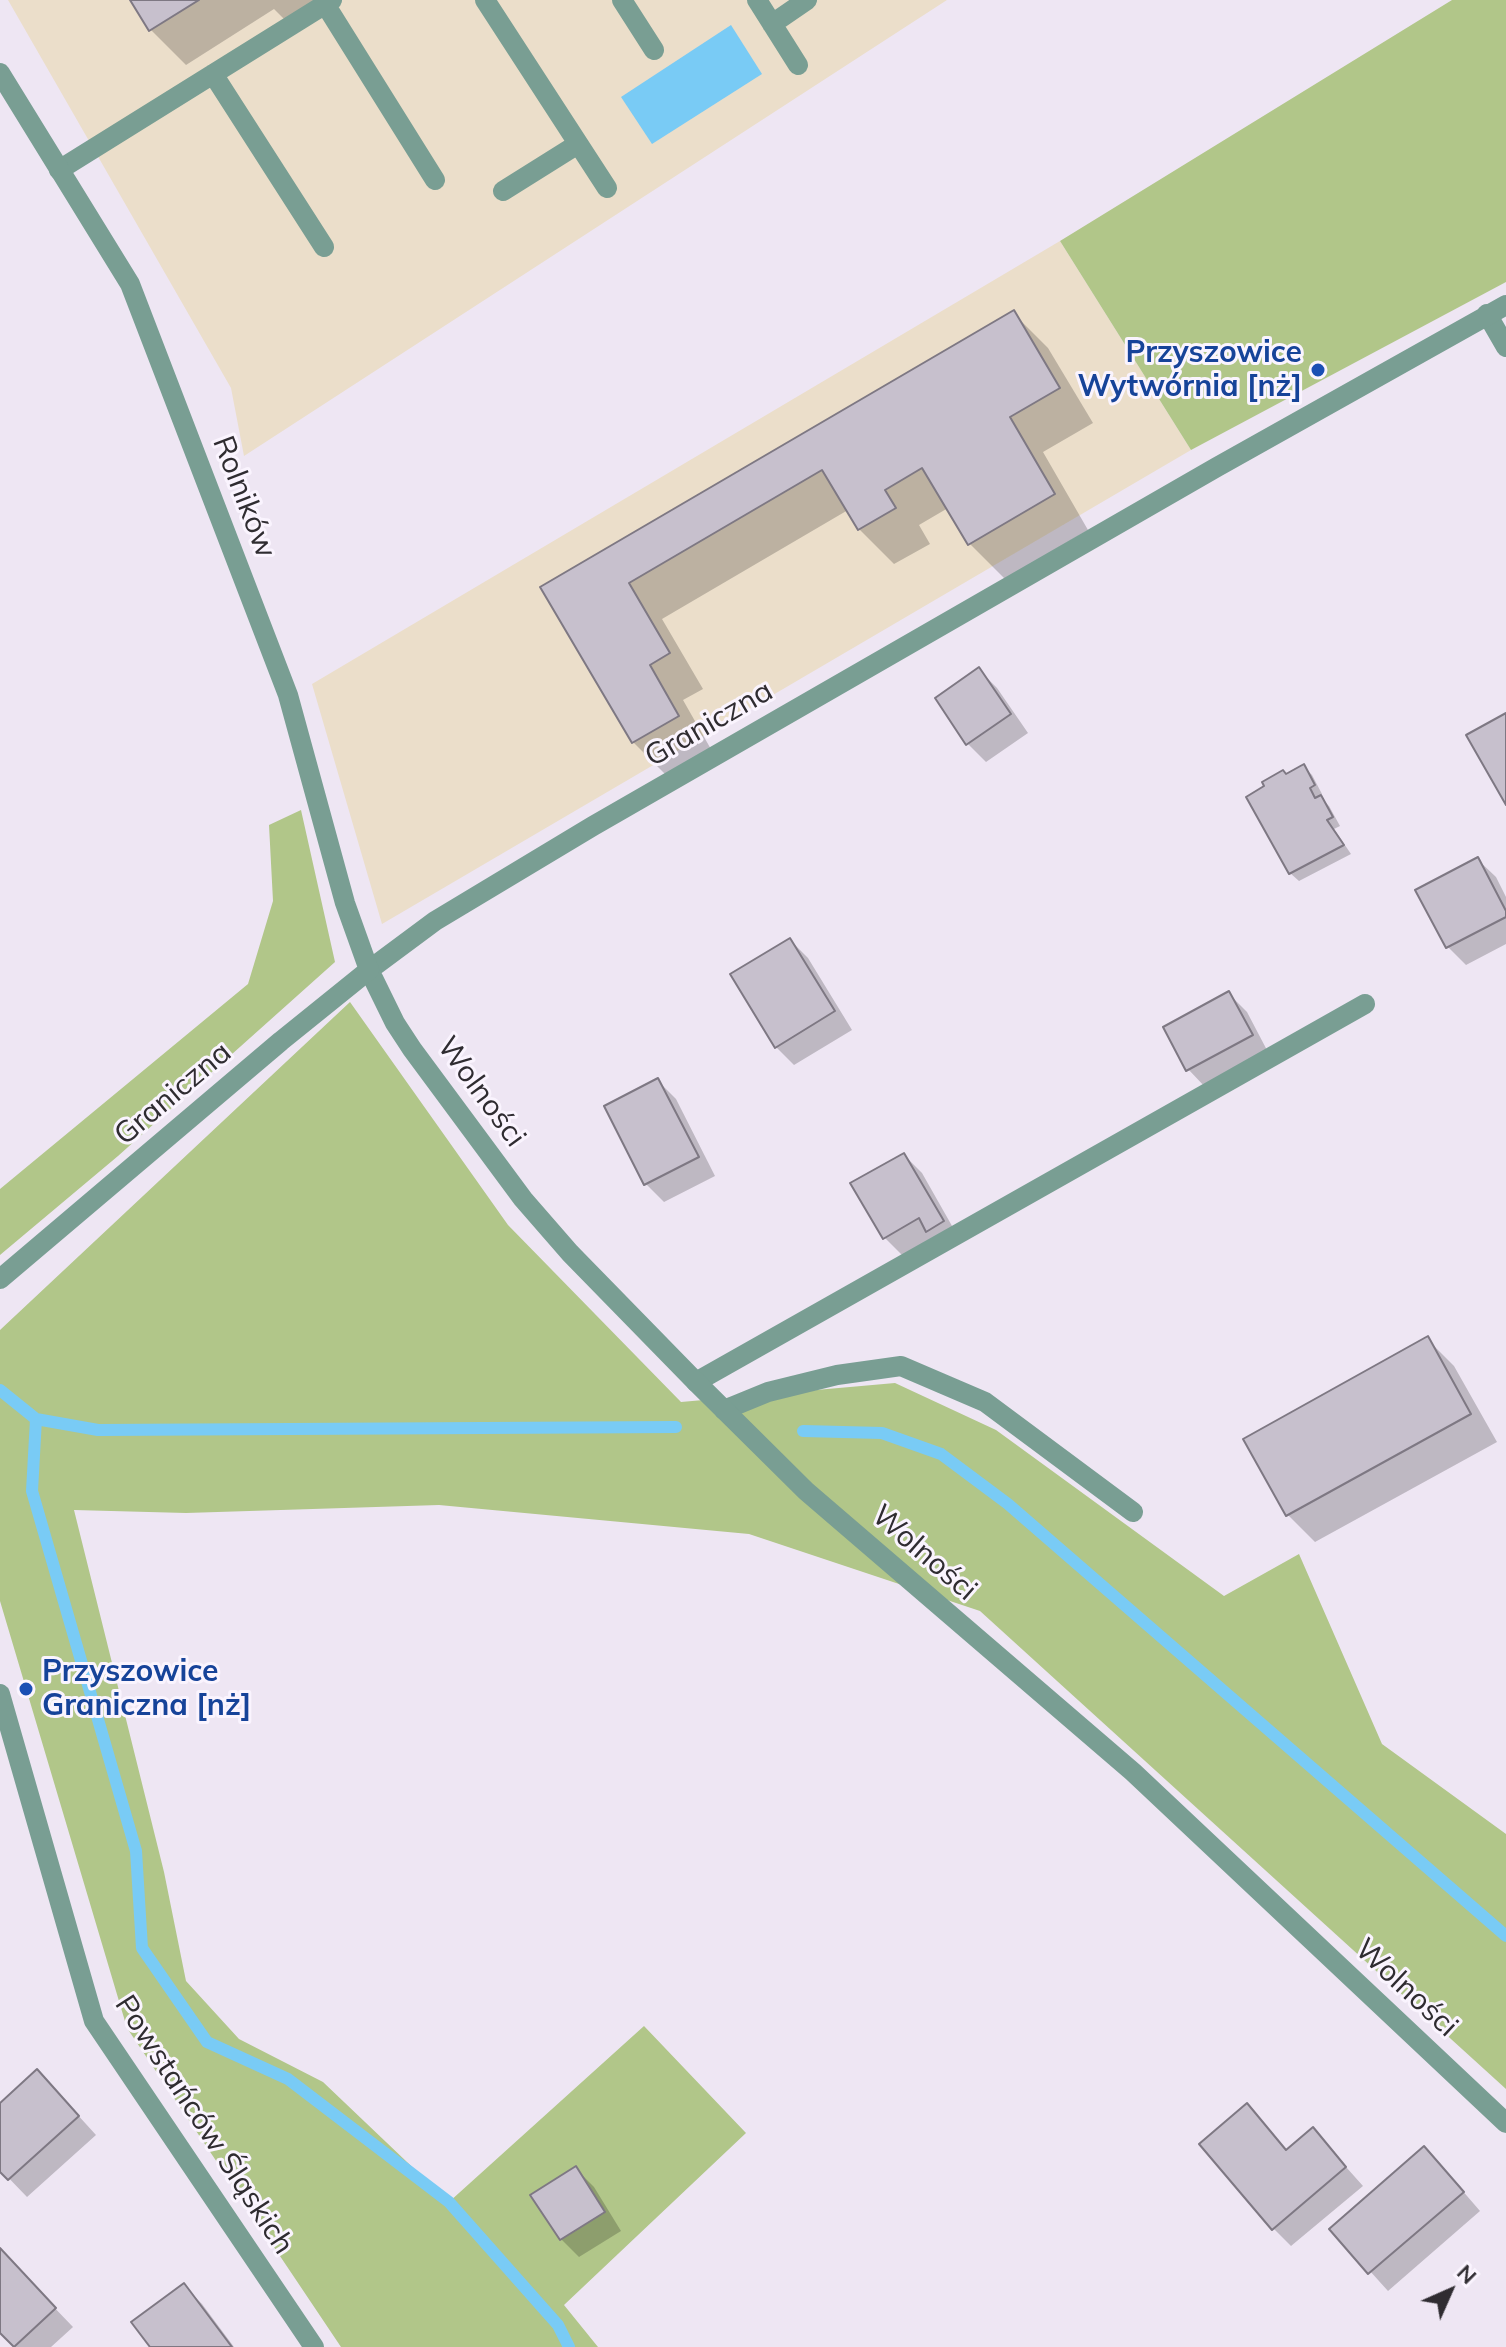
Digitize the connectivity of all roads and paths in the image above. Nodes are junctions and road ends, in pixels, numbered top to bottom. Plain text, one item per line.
1 (485, 0) edge
2 (622, 0) edge
3 (757, 0) edge
4 (807, 0) edge
5 (329, 2) edge
6 (772, 24) junction
7 (654, 50) dead end
8 (798, 65) dead end
9 (0, 73) edge
10 (213, 74) junction
11 (578, 144) junction
12 (59, 170) junction
13 (435, 180) dead end
14 (607, 188) dead end
15 (503, 191) dead end
16 (324, 247) dead end
17 (1497, 309) edge
18 (1506, 347) edge
19 (369, 970) junction
20 (1365, 1004) dead end
21 (0, 1279) edge
22 (696, 1382) junction
23 (724, 1410) junction
24 (1133, 1512) dead end
25 (0, 1694) edge
26 (1506, 2123) edge
27 (314, 2347) edge

1 - 11 street
2 - 7 street
3 - 6 street
4 - 6 street
5 - 10 street
5 - 13 street
6 - 8 street
9 - 12 street, Rolników
10 - 12 street
10 - 16 street
11 - 14 street
11 - 15 street
12 - 19 street, Rolników
17 - 18 street
17 - 19 street, Graniczna
19 - 21 street, Graniczna
19 - 22 street, Wolności
20 - 22 street
22 - 23 street, Wolności
23 - 24 street
23 - 26 street, Wolności
25 - 27 street, Powstańców Śląskich

